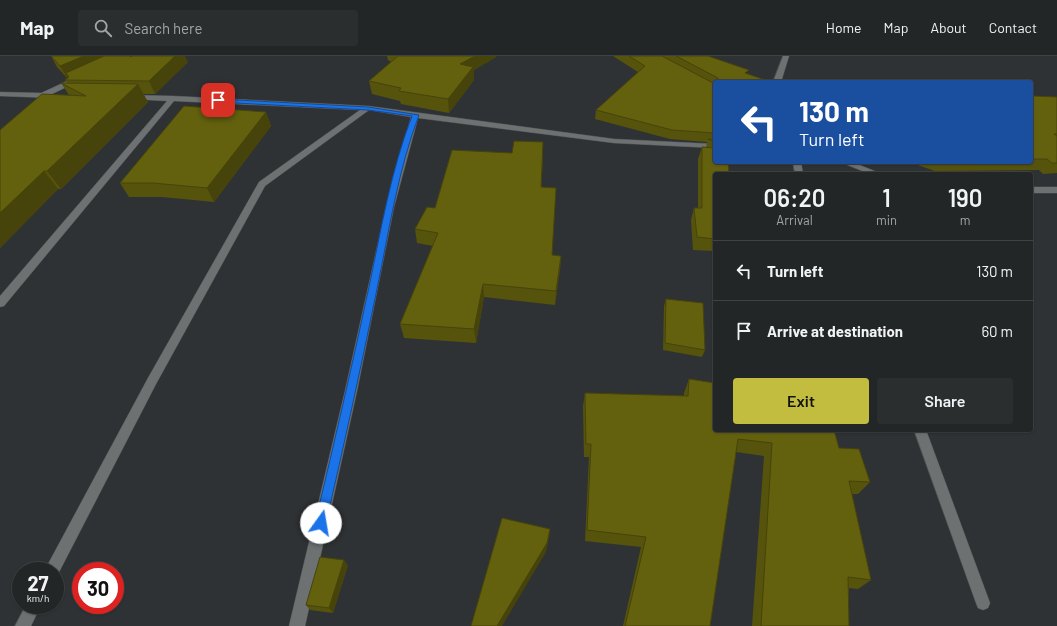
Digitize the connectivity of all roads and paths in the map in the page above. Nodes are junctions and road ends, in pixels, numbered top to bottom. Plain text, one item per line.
1 (786, 56) edge
2 (83, 78) edge
3 (778, 80) edge
4 (0, 94) edge
5 (41, 96) junction
6 (64, 96) edge
7 (126, 97) edge
8 (173, 98) junction
9 (29, 106) edge
10 (368, 108) junction
11 (415, 115) junction
12 (713, 146) edge
13 (850, 164) edge
14 (872, 172) edge
15 (1033, 190) edge
16 (1057, 190) edge
17 (0, 303) edge
18 (921, 432) edge
19 (57, 562) edge
20 (983, 603) dead end
21 (29, 614) edge
22 (23, 626) edge
23 (297, 626) edge

1 - 3 street
2 - 5 street
4 - 5 street
5 - 6 street
5 - 9 street
7 - 8 street
8 - 10 street
8 - 17 street
10 - 11 street
10 - 19 street
11 - 12 street
11 - 23 street
13 - 14 street
15 - 16 street
18 - 20 street
21 - 22 street

